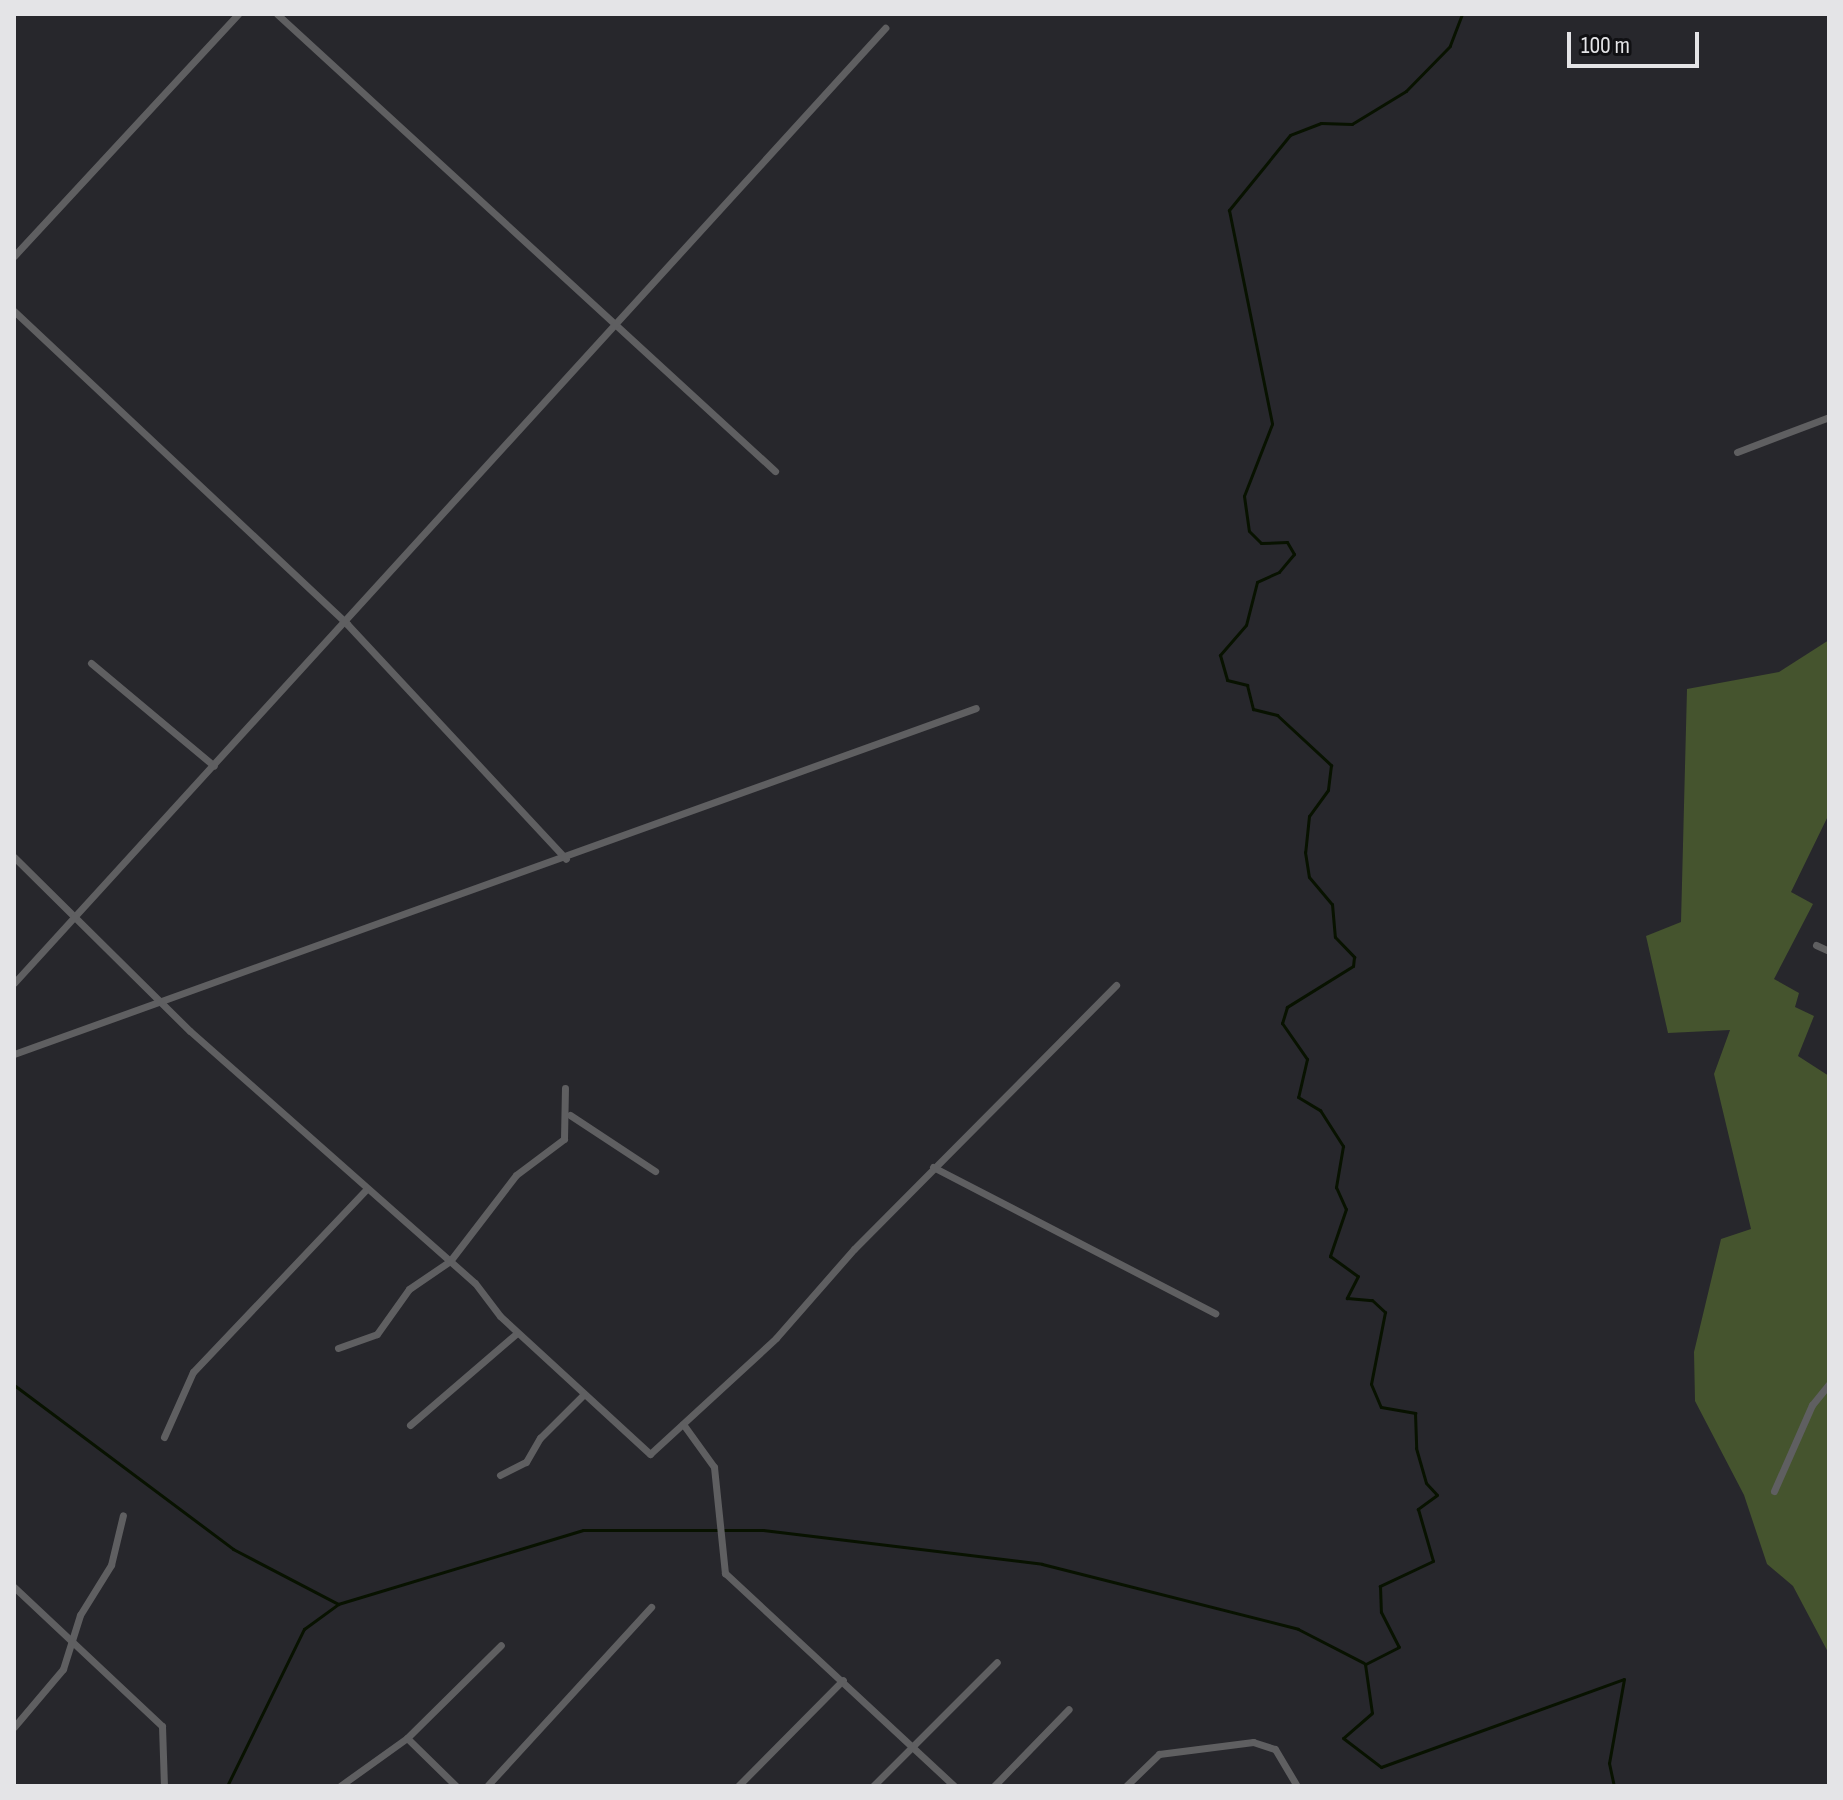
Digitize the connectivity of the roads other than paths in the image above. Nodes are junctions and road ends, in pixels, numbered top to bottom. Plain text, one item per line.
1 (238, 14) edge
2 (277, 14) edge
3 (885, 28) dead end
4 (14, 256) edge
5 (14, 311) edge
6 (617, 326) junction
7 (1829, 417) edge
8 (1737, 452) dead end
9 (775, 471) dead end
10 (347, 624) junction
11 (91, 663) dead end
12 (976, 708) dead end
13 (214, 766) junction
14 (14, 857) edge
15 (566, 859) junction
16 (74, 918) junction
17 (1816, 945) dead end
18 (1829, 951) edge
19 (14, 983) edge
20 (1116, 985) dead end
21 (160, 1001) junction
22 (14, 1054) edge
23 (565, 1088) dead end
24 (570, 1115) junction
25 (933, 1167) junction
26 (655, 1171) dead end
27 (365, 1191) junction
28 (450, 1261) junction
29 (1215, 1313) dead end
30 (517, 1333) junction
31 (338, 1348) dead end
32 (1829, 1384) edge
33 (584, 1394) junction
34 (683, 1424) junction
35 (410, 1425) dead end
36 (164, 1437) dead end
37 (500, 1475) dead end
38 (1774, 1491) dead end
39 (123, 1515) dead end
40 (14, 1587) edge
41 (651, 1607) dead end
42 (71, 1642) junction
43 (501, 1645) dead end
44 (997, 1662) dead end
45 (843, 1680) junction
46 (1069, 1709) dead end
47 (14, 1727) edge
48 (407, 1738) junction
49 (914, 1748) junction
50 (164, 1786) edge
51 (340, 1786) edge
52 (456, 1786) edge
53 (487, 1786) edge
54 (738, 1786) edge
55 (873, 1786) edge
56 (954, 1786) edge
57 (994, 1786) edge
58 (1126, 1786) edge
59 (1297, 1786) edge

1 - 4 street
2 - 6 street
3 - 6 street
5 - 10 street
6 - 9 street
6 - 10 street
7 - 8 street
10 - 13 street
10 - 15 street
11 - 13 street
12 - 15 street
13 - 16 street
14 - 16 street
15 - 21 street
16 - 19 street
16 - 21 street
17 - 18 street
20 - 25 street
21 - 22 street
21 - 27 street
23 - 24 street
24 - 26 street
24 - 28 street
25 - 29 street
25 - 34 street
27 - 28 street
27 - 36 street
28 - 30 street
28 - 31 street
30 - 33 street
30 - 35 street
32 - 38 street
33 - 34 street
33 - 37 street
34 - 45 street
39 - 42 street
40 - 42 street
41 - 53 street
42 - 47 street
42 - 50 street
43 - 48 street
44 - 49 street
45 - 49 street
45 - 54 street
46 - 57 street
48 - 51 street
48 - 52 street
49 - 55 street
49 - 56 street
58 - 59 street

